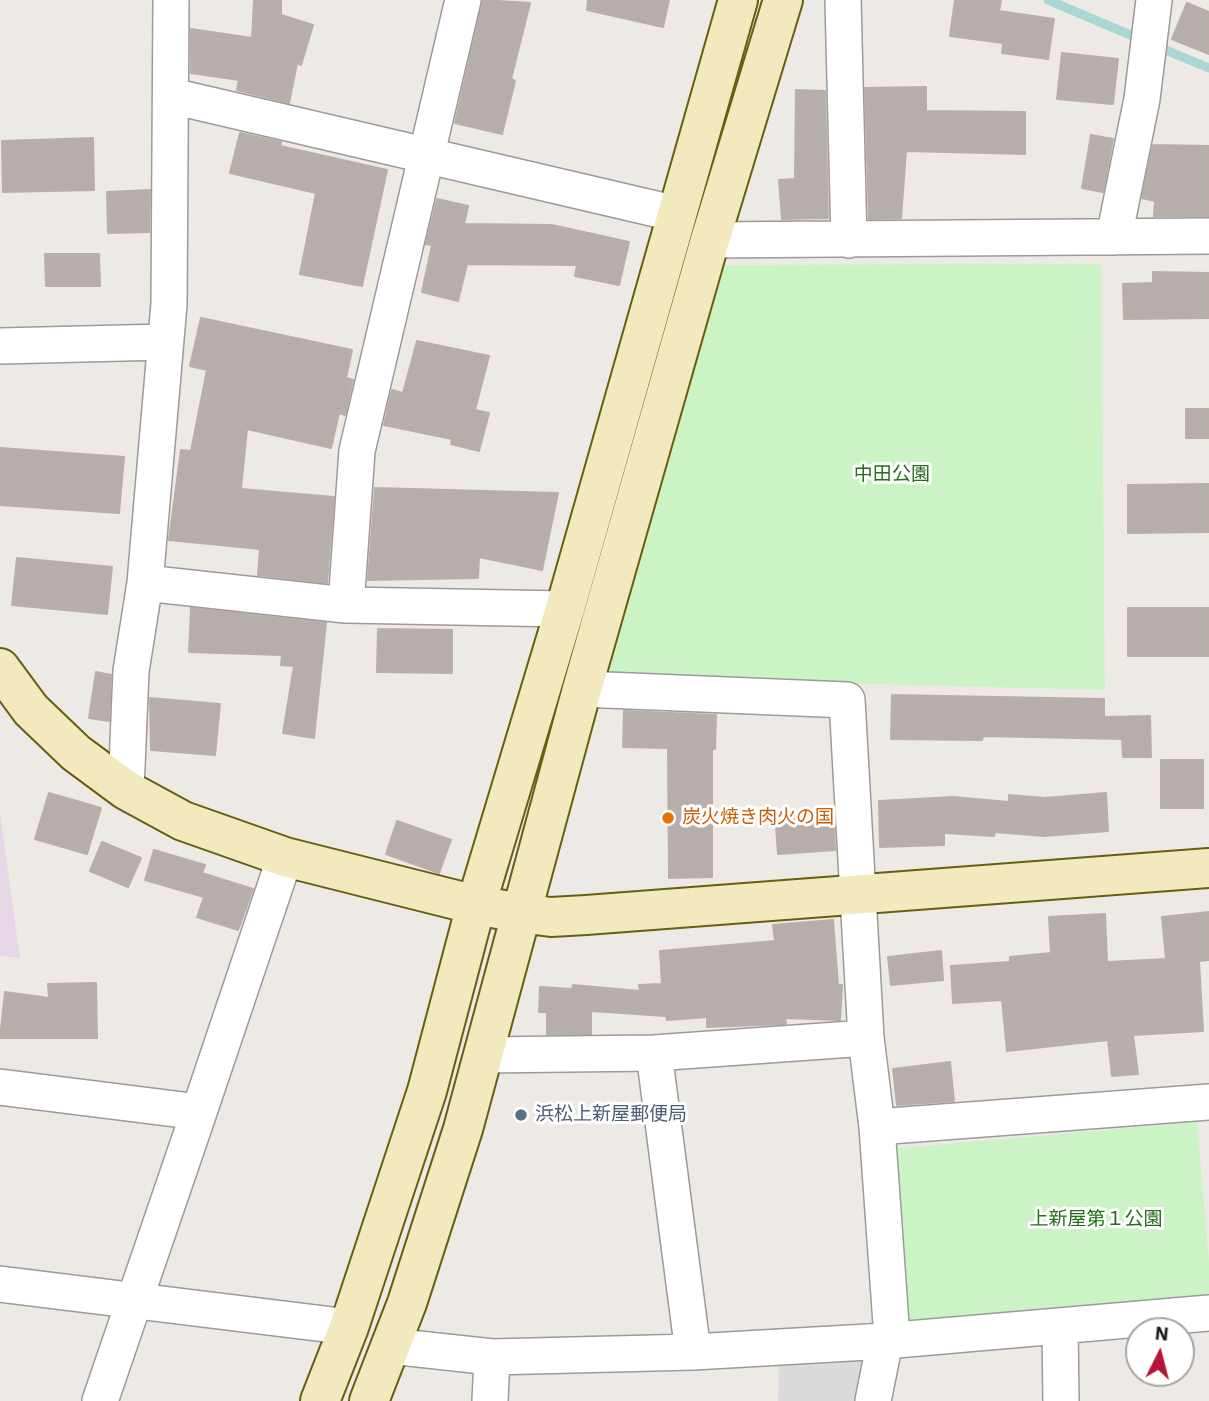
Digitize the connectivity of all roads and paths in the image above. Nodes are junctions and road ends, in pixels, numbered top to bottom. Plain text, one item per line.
1 (172, 0) edge
2 (463, 0) edge
3 (737, 0) edge
4 (783, 0) edge
5 (843, 0) edge
6 (1153, 11) edge
7 (172, 96) junction
8 (427, 156) junction
9 (677, 214) junction
10 (1209, 236) edge
11 (1114, 237) junction
12 (710, 240) junction
13 (849, 240) junction
14 (165, 342) junction
15 (0, 346) edge
16 (145, 583) junction
17 (346, 605) junction
18 (565, 609) junction
19 (0, 668) edge
20 (582, 689) junction
21 (126, 790) junction
22 (285, 857) junction
23 (1209, 868) edge
24 (857, 895) junction
25 (476, 905) junction
26 (520, 913) junction
27 (866, 1038) junction
28 (654, 1053) junction
29 (483, 1055) junction
30 (0, 1087) edge
31 (1209, 1102) edge
32 (199, 1112) junction
33 (877, 1127) junction
34 (0, 1284) edge
35 (134, 1301) junction
36 (1209, 1313) edge
37 (349, 1327) junction
38 (1060, 1327) junction
39 (889, 1340) junction
40 (391, 1346) junction
41 (693, 1352) junction
42 (492, 1357) junction
43 (100, 1401) edge
44 (320, 1401) edge
45 (369, 1401) edge
46 (490, 1401) edge
47 (873, 1401) edge
48 (1061, 1401) edge

1 - 7 street
2 - 8 street
3 - 9 street
4 - 12 street
5 - 13 street
6 - 11 street
7 - 8 street
7 - 14 street
8 - 9 street
8 - 17 street
9 - 18 street
10 - 11 street
11 - 13 street
12 - 13 street
12 - 20 street
14 - 15 street
14 - 16 street
16 - 17 street
16 - 21 street
17 - 18 street
18 - 25 street
19 - 21 street
20 - 24 street
20 - 26 street
21 - 22 street
22 - 25 street
22 - 32 street
23 - 24 street
24 - 26 street
24 - 27 street
25 - 26 street
25 - 37 street
26 - 29 street
27 - 28 street
27 - 33 street
28 - 29 street
28 - 41 street
29 - 40 street
30 - 32 street
31 - 33 street
32 - 35 street
33 - 39 street
34 - 35 street
35 - 37 street
35 - 43 street
36 - 38 street
37 - 44 street
38 - 39 street
38 - 48 street
39 - 41 street
39 - 47 street
40 - 42 street
40 - 45 street
41 - 42 street
42 - 46 street

